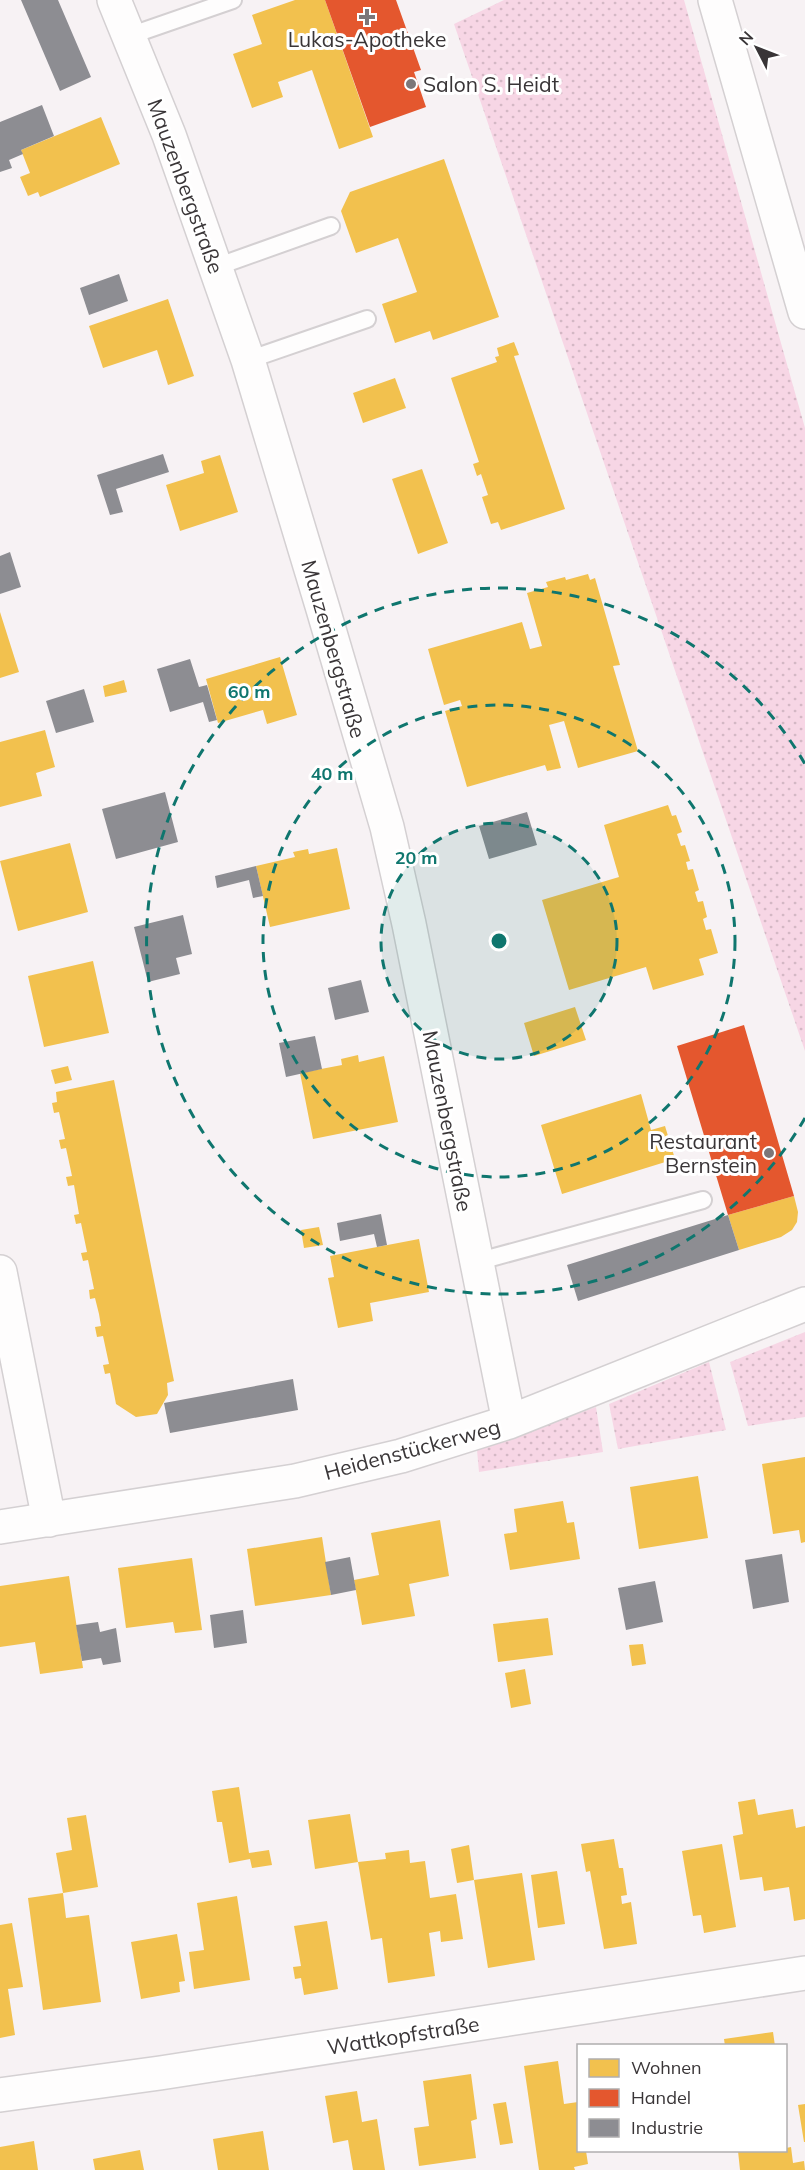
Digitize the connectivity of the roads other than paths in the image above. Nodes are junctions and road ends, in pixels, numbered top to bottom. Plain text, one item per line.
1 (114, 0) edge
2 (233, 0) edge
3 (715, 0) edge
4 (129, 36) junction
5 (331, 226) dead end
6 (216, 267) junction
7 (805, 312) edge
8 (368, 319) dead end
9 (248, 360) junction
10 (703, 1200) dead end
11 (476, 1262) junction
12 (0, 1272) edge
13 (805, 1304) edge
14 (509, 1422) junction
15 (49, 1520) junction
16 (0, 1527) edge
17 (805, 1973) edge
18 (0, 2096) edge

1 - 4 street, Mauzenbergstraße
2 - 4 lane
3 - 7 street
4 - 6 street, Mauzenbergstraße
5 - 6 lane
6 - 9 street, Mauzenbergstraße
8 - 9 lane
9 - 11 street, Mauzenbergstraße
10 - 11 lane
11 - 14 street, Mauzenbergstraße
12 - 15 street
13 - 14 street, Heidenstückerweg
14 - 15 street, Heidenstückerweg
15 - 16 street, Heidenstückerweg
17 - 18 street, Wattkopfstraße

